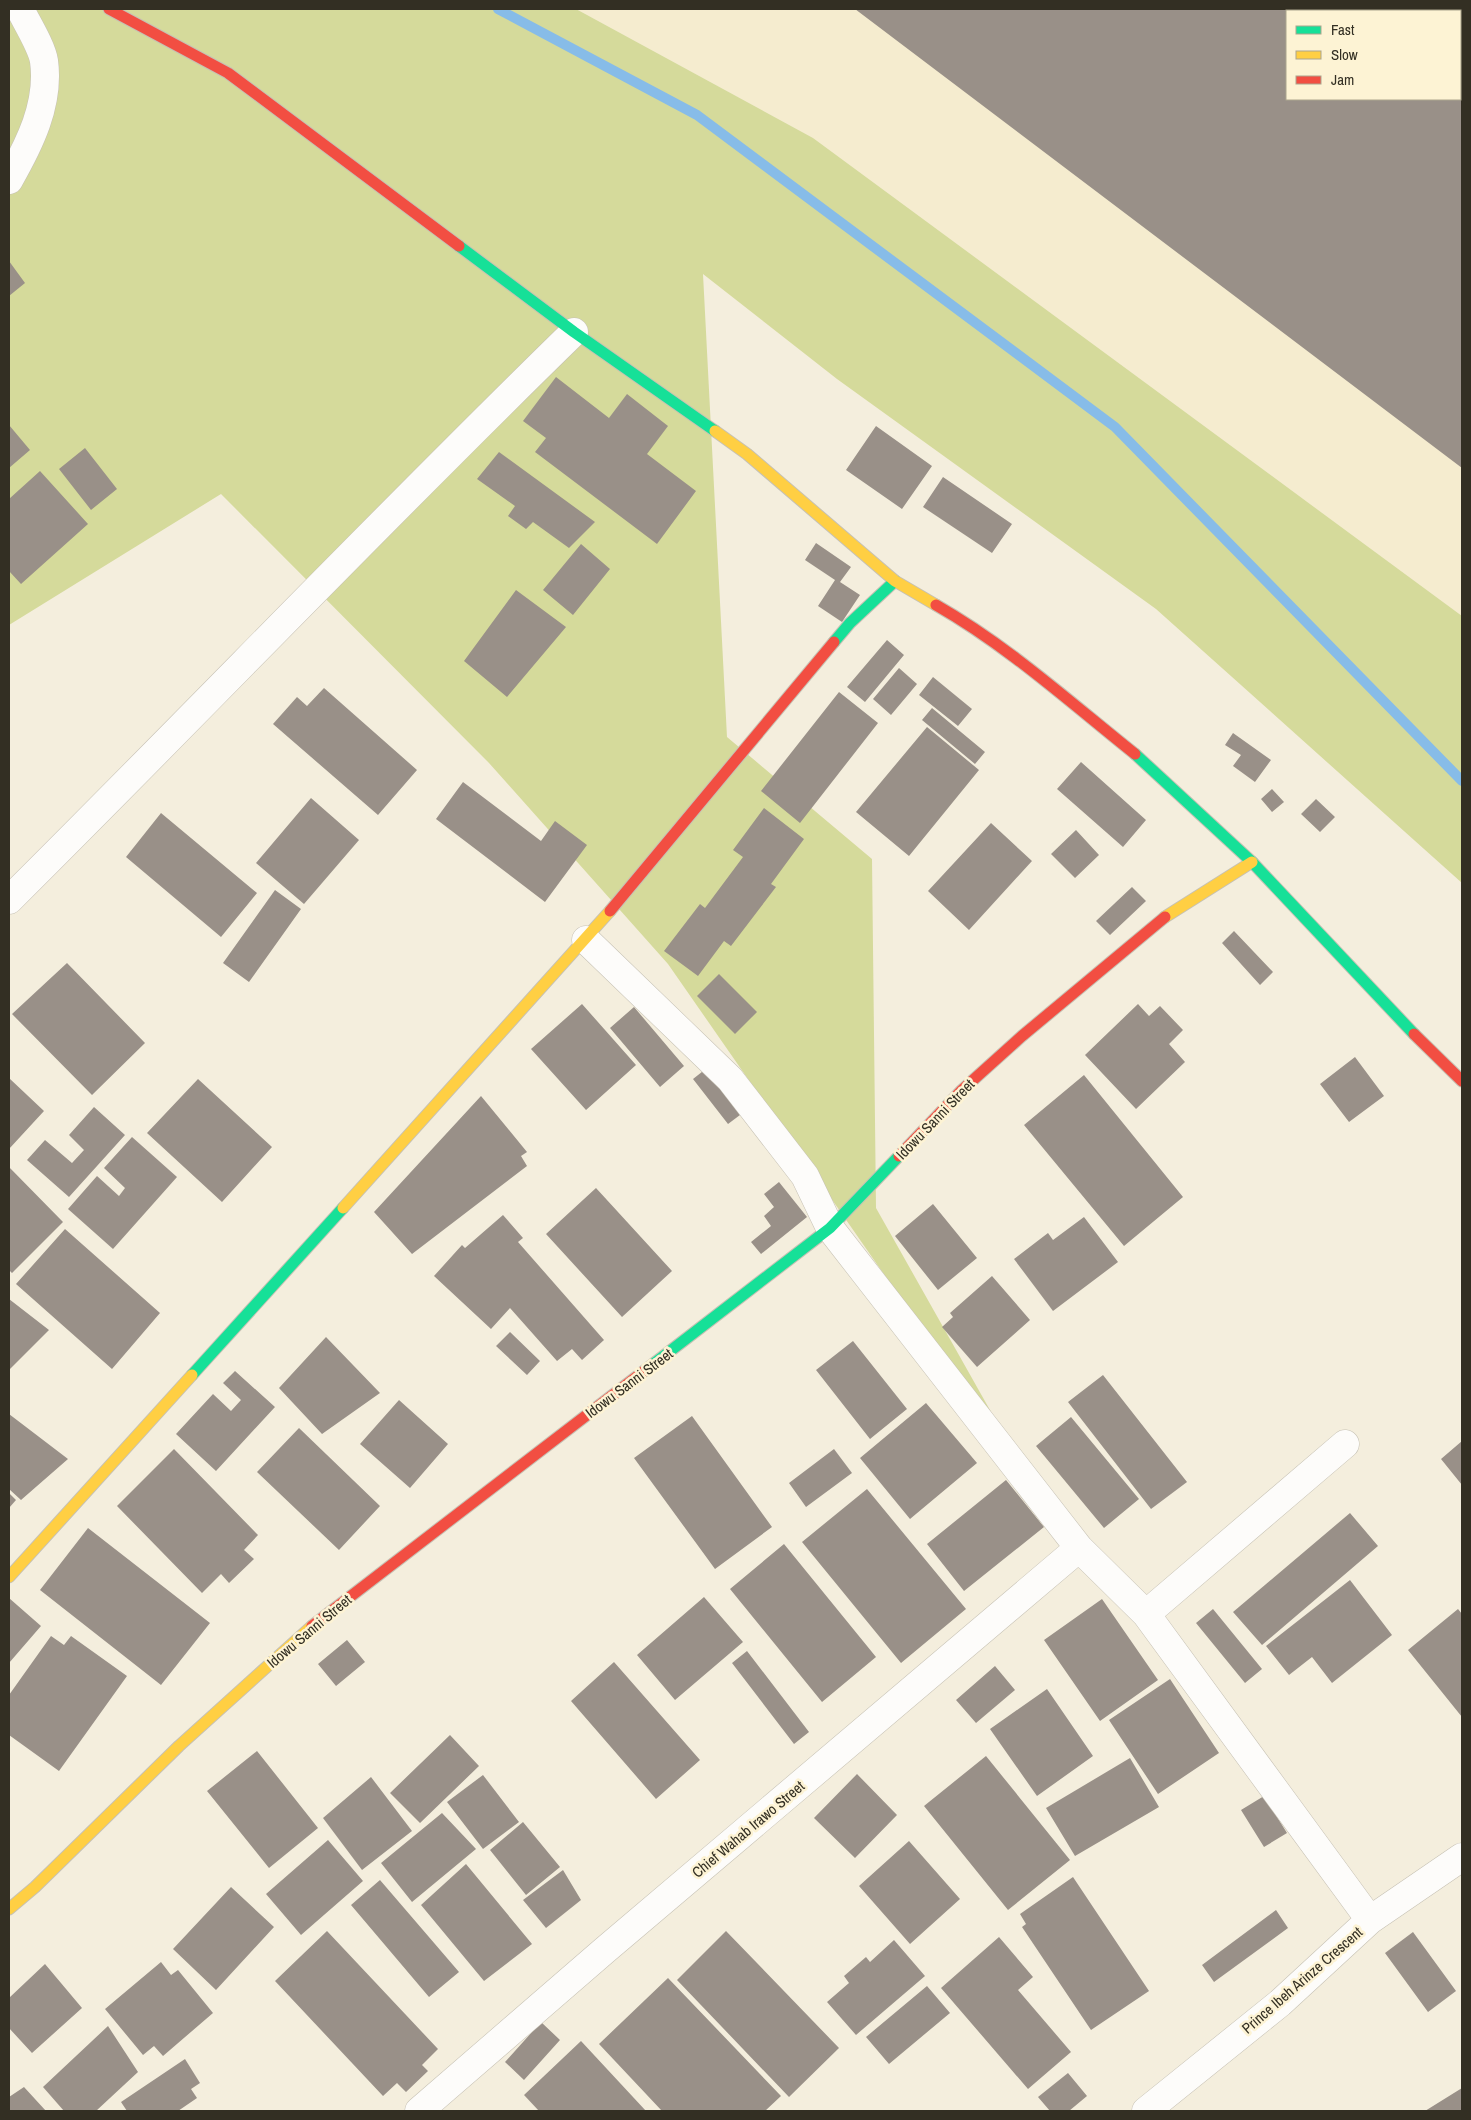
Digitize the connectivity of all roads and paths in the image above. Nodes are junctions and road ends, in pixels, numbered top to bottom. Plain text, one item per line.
1 (20, 9) edge
2 (109, 9) edge
3 (9, 180) edge
4 (574, 332) junction
5 (895, 581) junction
6 (1252, 862) junction
7 (9, 900) edge
8 (586, 940) junction
9 (1462, 1081) edge
10 (830, 1228) junction
11 (1345, 1444) dead end
12 (1079, 1548) junction
13 (9, 1577) edge
14 (1146, 1614) junction
15 (1462, 1857) edge
16 (9, 1909) edge
17 (1370, 1920) junction
18 (419, 2111) edge
19 (1146, 2111) edge

1 - 3 street
2 - 4 street
4 - 5 street
4 - 7 street
5 - 6 street
5 - 8 street
6 - 9 street
6 - 10 street, Idowu Sanni Street
8 - 10 street
8 - 13 street
10 - 12 street
10 - 16 street, Idowu Sanni Street
11 - 14 street
12 - 14 street
12 - 18 street, Chief Wahab Irawo Street
14 - 17 street
15 - 17 street, Prince Ibeh Arinze Crescent
17 - 19 street, Prince Ibeh Arinze Crescent

